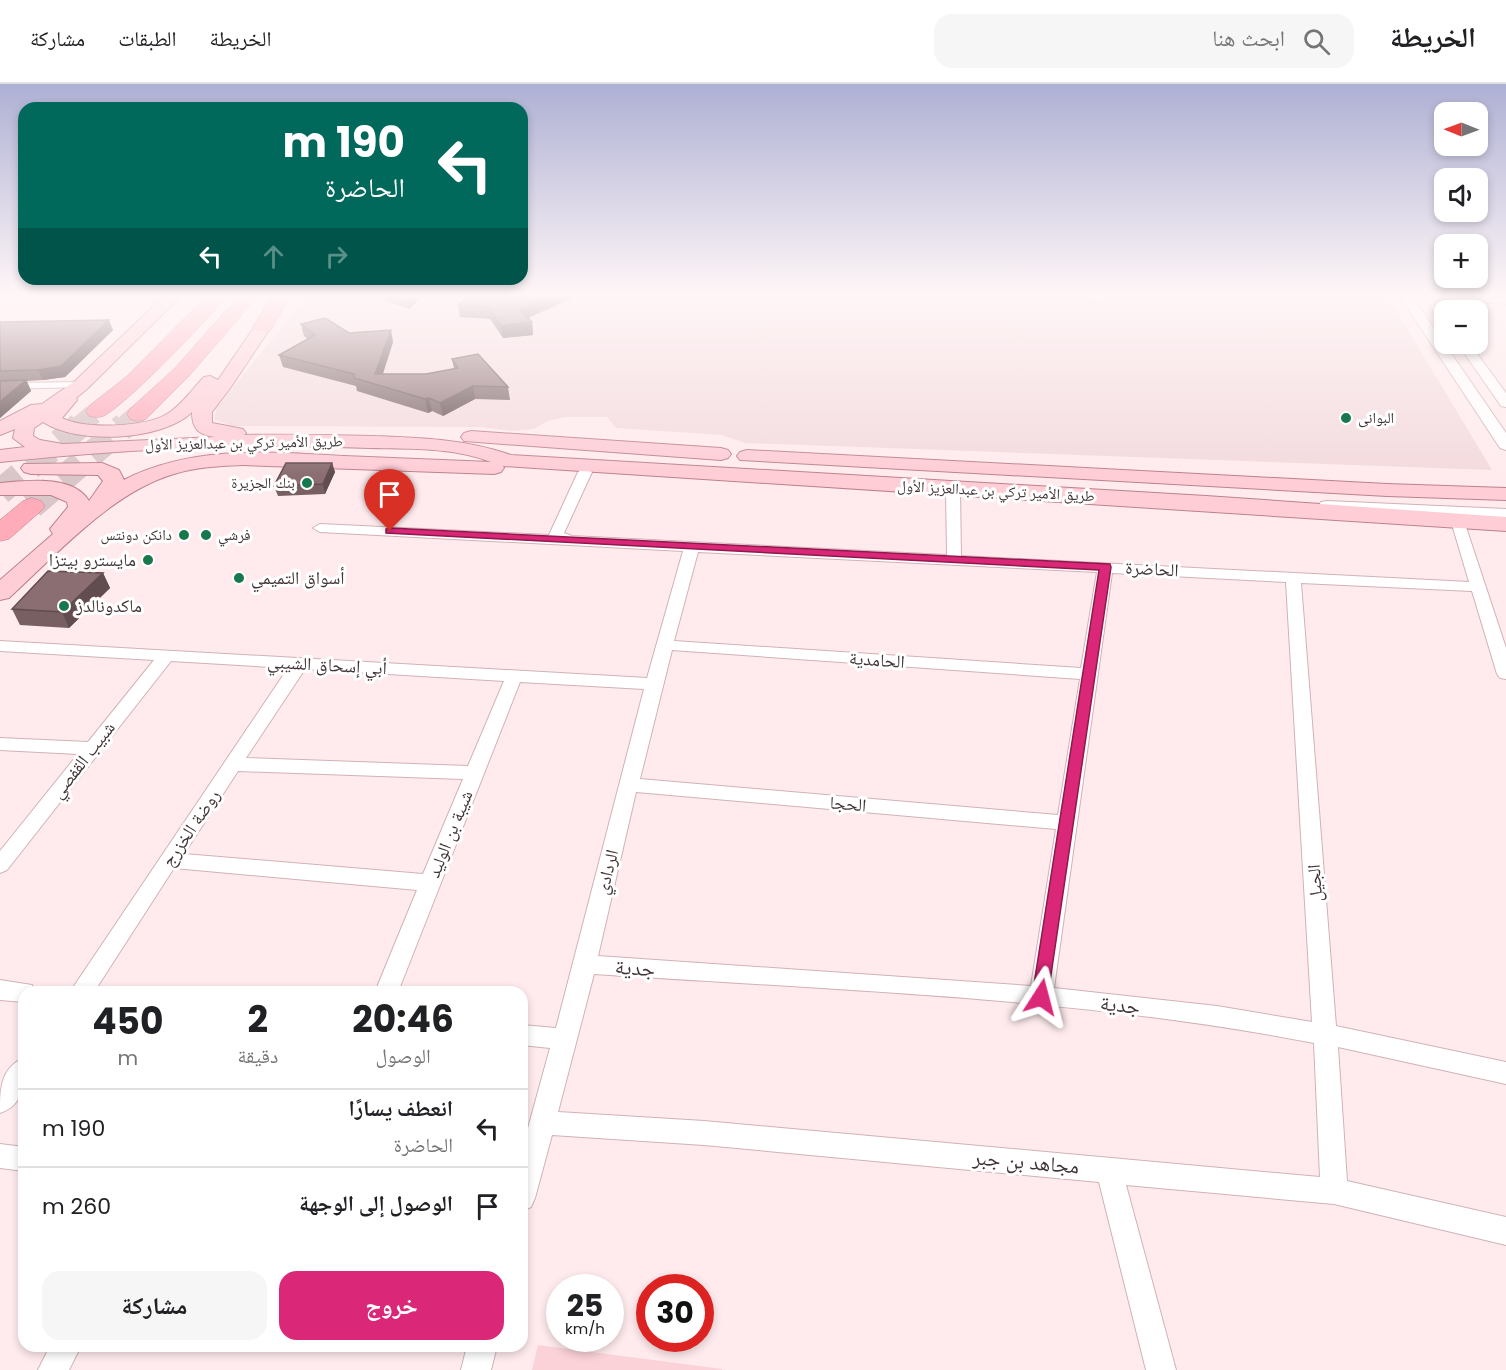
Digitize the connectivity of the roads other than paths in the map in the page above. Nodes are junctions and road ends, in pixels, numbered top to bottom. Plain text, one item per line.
1 (112, 355) edge
2 (159, 355) edge
3 (197, 355) edge
4 (235, 355) edge
5 (240, 355) edge
6 (244, 355) edge
7 (1445, 355) edge
8 (1472, 355) edge
9 (81, 385) junction
10 (0, 386) edge
11 (1506, 403) edge
12 (97, 411) tunnel mouth
13 (138, 414) tunnel mouth
14 (0, 429) edge
15 (1506, 445) edge
16 (63, 448) junction
17 (488, 453) junction
18 (742, 455) junction
19 (0, 456) edge
20 (39, 467) junction
21 (0, 472) edge
22 (585, 472) junction
23 (766, 476) junction
24 (0, 489) edge
25 (953, 489) junction
26 (1506, 494) edge
27 (1206, 503) junction
28 (32, 506) tunnel mouth
29 (1506, 514) edge
30 (1458, 521) junction
31 (1506, 524) edge
32 (320, 528) dead end
33 (0, 533) edge
34 (692, 546) junction
35 (954, 559) junction
36 (1106, 567) junction
37 (24, 572) junction
38 (1293, 577) junction
39 (1479, 586) junction
40 (0, 593) edge
41 (665, 645) junction
42 (0, 646) edge
43 (166, 656) junction
44 (300, 663) junction
45 (1089, 674) junction
46 (1506, 674) edge
47 (514, 676) junction
48 (654, 684) junction
49 (0, 744) edge
50 (92, 748) junction
51 (233, 764) junction
52 (475, 773) junction
53 (628, 785) junction
54 (1067, 823) junction
55 (7, 847) edge
56 (169, 860) junction
57 (0, 865) edge
58 (430, 883) junction
59 (585, 964) junction
60 (85, 986) edge
61 (388, 986) edge
62 (0, 990) edge
63 (18, 992) edge
64 (1041, 997) junction
65 (1325, 1034) junction
66 (528, 1036) edge
67 (565, 1039) junction
68 (1506, 1073) edge
69 (18, 1077) edge
70 (0, 1102) edge
71 (542, 1123) junction
72 (0, 1156) edge
73 (18, 1158) edge
74 (1109, 1169) junction
75 (528, 1176) edge
76 (1334, 1191) junction
77 (1506, 1231) edge
78 (63, 1352) edge
79 (480, 1352) edge
80 (53, 1370) edge
81 (476, 1370) edge
82 (1161, 1370) edge

1 - 9 main road
2 - 12 highway
3 - 13 highway
4 - 9 main road
5 - 16 main road
6 - 18 main road
7 - 15 street
8 - 11 street
9 - 10 street
9 - 14 main road
9 - 16 main road
16 - 17 main road, طريق الأمير تركي بن عبدالعزيز الأول
16 - 19 main road, طريق الأمير تركي بن عبدالعزيز الأول
17 - 18 main road, طريق الأمير تركي بن عبدالعزيز الأول
17 - 20 main road, طريق الأمير تركي بن عبدالعزيز الأول
17 - 23 main road, طريق الأمير تركي بن عبدالعزيز الأول
18 - 26 main road, طريق الأمير تركي بن عبدالعزيز الأول
20 - 21 main road
20 - 37 main road
22 - 23 main road
22 - 34 street
22 - 37 main road
23 - 25 main road, طريق الأمير تركي بن عبدالعزيز الأول
24 - 37 main road
25 - 27 main road, طريق الأمير تركي بن عبدالعزيز الأول
25 - 35 street
27 - 29 street
27 - 30 main road, طريق الأمير تركي بن عبدالعزيز الأول
28 - 33 highway
30 - 31 main road, طريق الأمير تركي بن عبدالعزيز الأول
30 - 39 street
32 - 34 street, الحاضرة
34 - 35 street, الحاضرة
34 - 41 street, الردادي
35 - 36 street, الحاضرة
36 - 38 street, الحاضرة
36 - 45 street
37 - 40 main road
38 - 39 street, الحاضرة
38 - 65 street, الجيل
39 - 46 street
41 - 45 street, الحامدية
41 - 48 street, الردادي
42 - 43 street, أبي إسحاق الشيبي
43 - 44 street, أبي إسحاق الشيبي
43 - 50 street, شبيب القفصي
44 - 47 street, أبي إسحاق الشيبي
44 - 51 street, روضة الخزرج
45 - 54 street
47 - 48 street, أبي إسحاق الشيبي
47 - 52 street, شيبة بن الوليد
48 - 53 street, الردادي
49 - 50 street
50 - 55 street, شبيب القفصي
51 - 52 street
51 - 56 street, روضة الخزرج
52 - 58 street, شيبة بن الوليد
53 - 54 street, الحجا
53 - 59 street, الردادي
54 - 64 street
55 - 57 street, شبيب القفصي
56 - 58 street
56 - 60 street, روضة الخزرج
58 - 61 street, شيبة بن الوليد
59 - 64 street, جدية
59 - 67 street, الردادي
62 - 63 street
64 - 65 street, جدية
65 - 68 street, جدية
65 - 76 street, الجيل
66 - 67 street
67 - 71 street, الردادي
69 - 70 street
71 - 74 street, مجاهد بن جبر
71 - 75 street, الردادي
72 - 73 street
74 - 76 street, مجاهد بن جبر
74 - 82 street
76 - 77 street, مجاهد بن جبر
78 - 80 street
79 - 81 street

